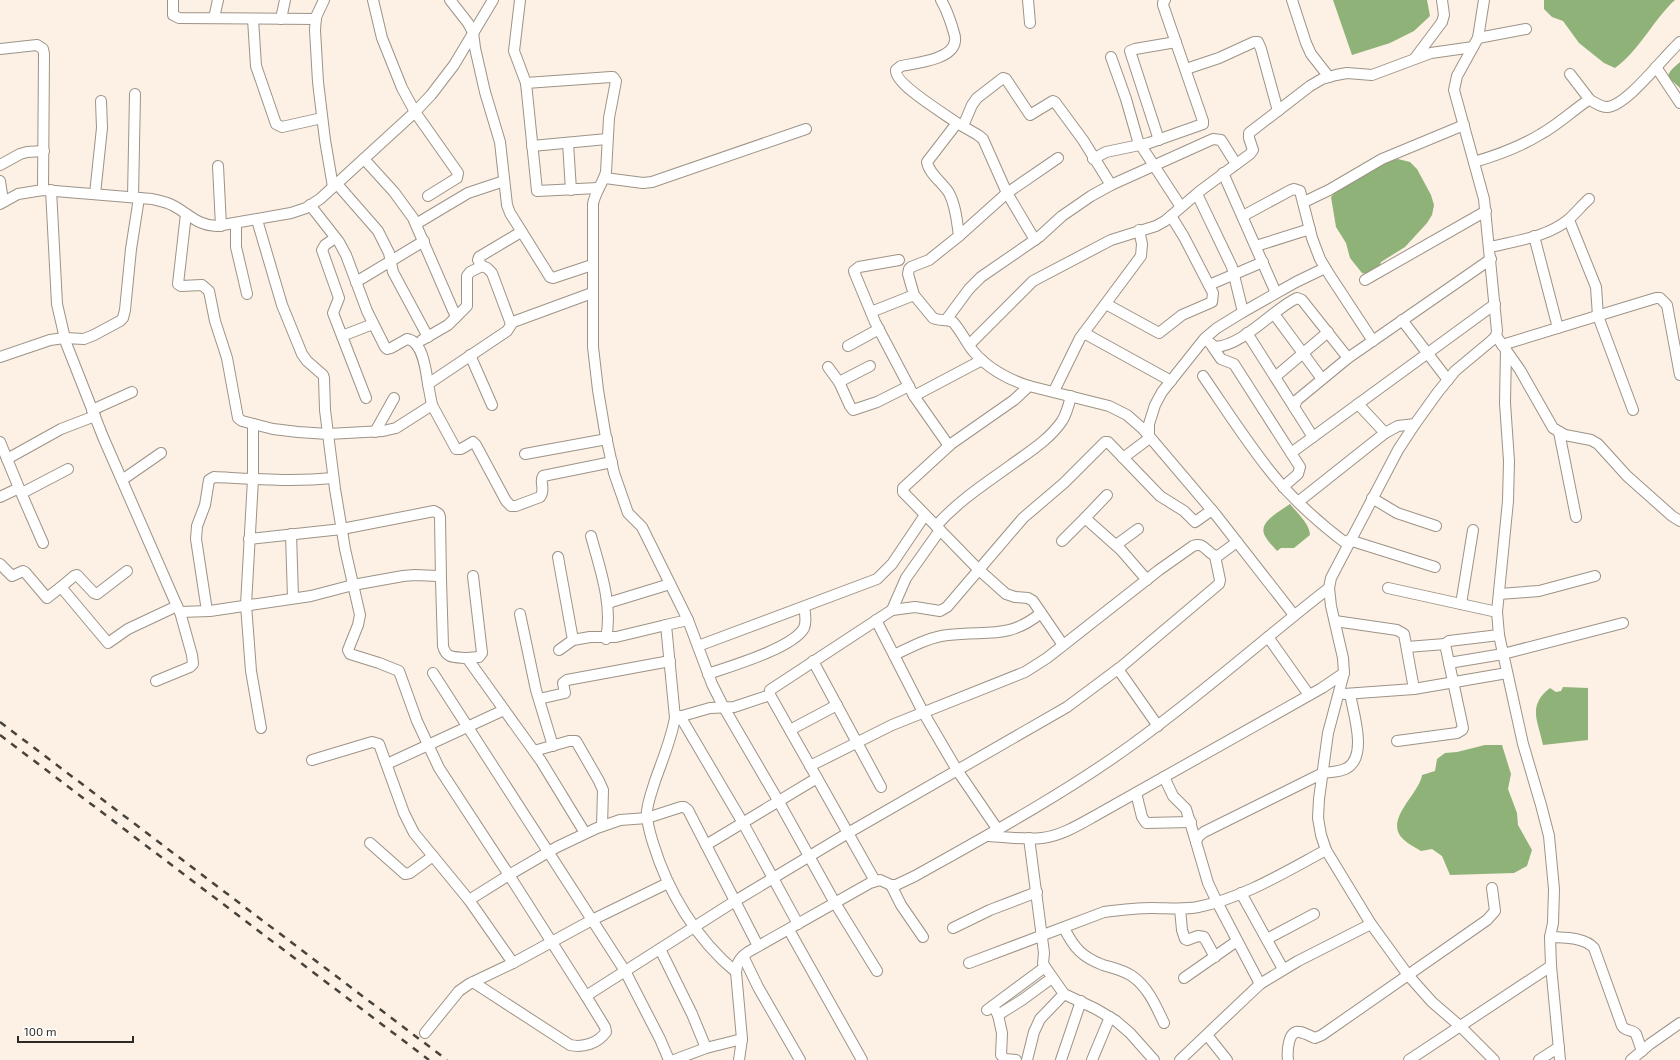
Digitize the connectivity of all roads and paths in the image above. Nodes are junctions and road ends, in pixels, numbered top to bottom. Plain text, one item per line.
1 (173, 0) edge
2 (218, 0) edge
3 (285, 0) edge
4 (324, 0) edge
5 (373, 0) edge
6 (450, 0) edge
7 (493, 0) edge
8 (520, 0) edge
9 (940, 0) edge
10 (1028, 0) edge
11 (1165, 0) edge
12 (1292, 0) edge
13 (1442, 0) edge
14 (1484, 0) edge
15 (214, 18) junction
16 (253, 19) junction
17 (281, 19) junction
18 (316, 19) junction
19 (1030, 24) dead end
20 (1526, 29) dead end
21 (473, 32) junction
22 (1478, 38) junction
23 (1176, 42) junction
24 (1680, 42) edge
25 (1473, 47) junction
26 (0, 49) edge
27 (1111, 57) dead end
28 (1415, 58) junction
29 (1656, 66) junction
30 (1186, 69) junction
31 (1570, 74) dead end
32 (1329, 77) junction
33 (526, 83) junction
34 (135, 94) dead end
35 (1590, 100) junction
36 (100, 101) dead end
37 (1680, 104) edge
38 (1278, 111) junction
39 (415, 112) junction
40 (322, 118) junction
41 (960, 124) junction
42 (1464, 125) junction
43 (806, 129) dead end
44 (608, 139) junction
45 (1159, 140) junction
46 (568, 143) junction
47 (532, 146) junction
48 (1140, 146) junction
49 (44, 152) junction
50 (1058, 158) dead end
51 (364, 159) junction
52 (1093, 159) junction
53 (1474, 162) junction
54 (1236, 164) junction
55 (0, 165) edge
56 (218, 166) dead end
57 (1154, 166) junction
58 (1223, 174) junction
59 (605, 178) junction
60 (0, 181) edge
61 (504, 181) junction
62 (1111, 185) junction
63 (335, 186) junction
64 (598, 188) junction
65 (47, 190) junction
66 (571, 190) junction
67 (1007, 193) junction
68 (95, 194) junction
69 (1197, 194) junction
70 (428, 196) dead end
71 (136, 198) junction
72 (1589, 199) dead end
73 (1304, 202) junction
74 (2, 203) edge
75 (310, 205) junction
76 (1181, 207) junction
77 (1486, 211) junction
78 (186, 214) junction
79 (1171, 216) junction
80 (1243, 216) junction
81 (256, 220) junction
82 (1568, 220) junction
83 (236, 224) junction
84 (416, 224) junction
85 (221, 226) junction
86 (1310, 229) junction
87 (1140, 230) junction
88 (522, 232) junction
89 (959, 236) junction
90 (1534, 236) junction
91 (335, 238) junction
92 (1034, 240) junction
93 (424, 241) junction
94 (1256, 246) junction
95 (1490, 247) junction
96 (1491, 259) junction
97 (898, 260) dead end
98 (391, 261) junction
99 (1263, 262) junction
100 (592, 265) junction
101 (482, 266) junction
102 (1325, 268) junction
103 (1234, 273) junction
104 (1365, 280) dead end
105 (356, 282) junction
106 (1209, 284) junction
107 (592, 293) junction
108 (1276, 293) junction
109 (247, 294) dead end
110 (914, 295) junction
111 (1106, 304) junction
112 (1495, 304) junction
113 (871, 312) junction
114 (1243, 312) junction
115 (1274, 314) junction
116 (1598, 316) junction
117 (456, 317) junction
118 (946, 320) junction
119 (1402, 320) junction
120 (1675, 323) edge
121 (374, 324) junction
122 (511, 324) junction
123 (1558, 328) junction
124 (879, 329) junction
125 (1328, 332) junction
126 (1084, 333) junction
127 (1247, 333) junction
128 (342, 336) junction
129 (428, 337) junction
130 (64, 338) junction
131 (1373, 341) junction
132 (1208, 342) junction
133 (415, 344) junction
134 (1501, 344) junction
135 (969, 345) junction
136 (848, 346) dead end
137 (1303, 353) junction
138 (1428, 353) junction
139 (470, 355) junction
140 (0, 357) edge
141 (1348, 358) junction
142 (982, 360) junction
143 (870, 366) dead end
144 (828, 367) dead end
145 (1680, 375) edge
146 (1203, 376) dead end
147 (1275, 376) junction
148 (1322, 379) junction
149 (1171, 380) junction
150 (1448, 380) junction
151 (839, 382) junction
152 (428, 384) junction
153 (909, 386) junction
154 (1029, 386) junction
155 (1054, 391) junction
156 (132, 392) dead end
157 (914, 396) junction
158 (1071, 396) junction
159 (366, 398) dead end
160 (394, 398) dead end
161 (1358, 404) junction
162 (432, 405) junction
163 (492, 405) dead end
164 (1294, 407) junction
165 (1633, 410) dead end
166 (93, 413) junction
167 (253, 424) junction
168 (1415, 424) junction
169 (375, 432) junction
170 (1559, 432) junction
171 (1385, 433) junction
172 (328, 434) junction
173 (1149, 434) junction
174 (1313, 437) junction
175 (606, 439) junction
176 (0, 442) edge
177 (949, 446) junction
178 (161, 453) dead end
179 (1291, 453) junction
180 (525, 454) dead end
181 (1123, 458) junction
182 (7, 459) junction
183 (612, 462) junction
184 (68, 469) dead end
185 (334, 478) junction
186 (252, 479) junction
187 (122, 480) junction
188 (1283, 487) junction
189 (21, 490) junction
190 (1108, 495) dead end
191 (0, 497) edge
192 (1372, 498) junction
193 (1298, 502) junction
194 (1212, 510) junction
195 (925, 515) junction
196 (1576, 517) dead end
197 (1085, 518) junction
198 (1679, 522) edge
199 (1436, 526) dead end
200 (938, 528) junction
201 (342, 529) junction
202 (1138, 529) dead end
203 (1473, 530) dead end
204 (291, 534) junction
205 (591, 536) dead end
206 (249, 539) junction
207 (1062, 541) dead end
208 (1237, 542) junction
209 (1348, 542) junction
210 (43, 543) dead end
211 (1116, 545) junction
212 (558, 556) dead end
213 (1215, 556) junction
214 (0, 564) edge
215 (1435, 567) dead end
216 (978, 569) junction
217 (127, 571) dead end
218 (473, 576) dead end
219 (1595, 576) dead end
220 (441, 580) junction
221 (1147, 580) junction
222 (670, 584) junction
223 (353, 586) junction
224 (61, 587) junction
225 (1329, 588) junction
226 (1388, 588) dead end
227 (1499, 594) junction
228 (293, 598) junction
229 (608, 603) junction
230 (1462, 604) junction
231 (246, 605) junction
232 (804, 606) junction
233 (179, 609) junction
234 (892, 610) junction
235 (207, 611) junction
236 (1497, 612) junction
237 (1041, 613) junction
238 (520, 614) dead end
239 (1294, 615) junction
240 (688, 620) junction
241 (876, 620) junction
242 (1335, 621) junction
243 (1623, 623) dead end
244 (666, 625) junction
245 (1499, 635) junction
246 (1268, 637) junction
247 (606, 638) junction
248 (572, 640) junction
249 (1445, 644) junction
250 (1063, 645) junction
251 (698, 646) junction
252 (1407, 647) junction
253 (559, 650) dead end
254 (1503, 654) junction
255 (894, 655) junction
256 (466, 658) junction
257 (670, 661) junction
258 (813, 662) junction
259 (1449, 663) junction
260 (1118, 669) junction
261 (433, 673) dead end
262 (1344, 673) junction
263 (1507, 673) junction
264 (708, 674) junction
265 (156, 681) dead end
266 (1454, 682) junction
267 (1414, 690) junction
268 (1338, 694) junction
269 (1350, 694) junction
270 (1309, 695) junction
271 (770, 696) junction
272 (538, 699) junction
273 (837, 705) junction
274 (724, 707) junction
275 (504, 710) junction
276 (923, 712) junction
277 (677, 717) junction
278 (1158, 726) junction
279 (261, 728) dead end
280 (468, 728) junction
281 (790, 730) junction
282 (857, 741) junction
283 (1397, 741) dead end
284 (428, 746) junction
285 (553, 746) junction
286 (534, 751) junction
287 (312, 760) dead end
288 (387, 764) junction
289 (810, 766) junction
290 (957, 770) junction
291 (1323, 773) junction
292 (1164, 777) junction
293 (817, 778) junction
294 (881, 787) dead end
295 (1136, 793) junction
296 (779, 802) junction
297 (647, 818) junction
298 (743, 822) junction
299 (1191, 822) junction
300 (602, 826) junction
301 (998, 830) junction
302 (585, 833) junction
303 (848, 833) junction
304 (988, 836) junction
305 (1029, 838) junction
306 (1196, 842) junction
307 (370, 843) dead end
308 (706, 845) junction
309 (1326, 850) junction
310 (548, 853) junction
311 (433, 856) junction
312 (809, 856) junction
313 (509, 875) junction
314 (773, 878) junction
315 (875, 881) junction
316 (668, 883) junction
317 (891, 885) junction
318 (1492, 888) dead end
319 (1037, 892) junction
320 (1241, 893) junction
321 (469, 900) junction
322 (735, 901) junction
323 (1217, 902) junction
324 (835, 903) junction
325 (1180, 909) junction
326 (1314, 914) dead end
327 (592, 920) junction
328 (798, 924) junction
329 (1371, 924) junction
330 (696, 927) junction
331 (953, 928) dead end
332 (1064, 928) junction
333 (788, 930) junction
334 (1041, 936) junction
335 (923, 937) dead end
336 (1550, 937) junction
337 (1267, 939) junction
338 (1237, 941) junction
339 (552, 943) junction
340 (758, 946) junction
341 (660, 949) junction
342 (743, 956) junction
343 (1215, 956) junction
344 (513, 963) junction
345 (969, 964) dead end
346 (1551, 966) junction
347 (1045, 967) junction
348 (1283, 969) junction
349 (625, 970) junction
350 (877, 971) dead end
351 (736, 972) junction
352 (1408, 975) junction
353 (1052, 978) junction
354 (1184, 978) dead end
355 (473, 982) junction
356 (1260, 984) junction
357 (1064, 994) junction
358 (586, 996) junction
359 (1081, 1001) junction
360 (998, 1015) junction
361 (1110, 1017) junction
362 (1164, 1023) dead end
363 (1680, 1023) edge
364 (1461, 1026) junction
365 (425, 1032) dead end
366 (1207, 1035) junction
367 (742, 1039) junction
368 (1559, 1047) junction
369 (706, 1048) junction
370 (1642, 1051) junction
371 (1005, 1059) edge
372 (1633, 1059) edge
373 (669, 1060) edge
374 (674, 1060) edge
375 (740, 1060) edge
376 (800, 1060) edge
377 (862, 1060) edge
378 (1016, 1060) edge
379 (1026, 1060) edge
380 (1061, 1060) edge
381 (1092, 1060) edge
382 (1154, 1060) edge
383 (1180, 1060) edge
384 (1227, 1060) edge
385 (1288, 1060) edge
386 (1409, 1060) edge
387 (1494, 1060) edge
388 (1538, 1060) edge
389 (1560, 1060) edge

1 - 15 street
2 - 15 street
3 - 17 street
4 - 18 street
5 - 39 street
6 - 21 street
7 - 21 street
8 - 33 street
9 - 41 street
10 - 19 street
11 - 23 street
12 - 32 street
13 - 28 street
14 - 22 street
15 - 16 street
16 - 17 street
16 - 40 street
17 - 18 street
18 - 40 street
20 - 22 street
21 - 39 street
21 - 61 street
22 - 25 street
23 - 30 street
23 - 45 street
24 - 29 street
25 - 28 street
25 - 42 street
26 - 49 street
27 - 48 street
28 - 32 street
29 - 35 street
29 - 37 street
30 - 38 street
30 - 45 street
31 - 35 street
32 - 38 street
33 - 44 street
33 - 47 street
34 - 71 street
35 - 53 street
36 - 68 street
38 - 54 street
39 - 51 street
39 - 70 street
40 - 63 street
41 - 52 street
41 - 67 street
41 - 89 street
42 - 53 street
42 - 73 street
43 - 59 street
44 - 46 street
44 - 59 street
45 - 48 street
46 - 47 street
46 - 66 street
47 - 66 street
48 - 52 street
48 - 57 street
49 - 55 street
49 - 65 street
50 - 67 street
51 - 63 street
51 - 84 street
52 - 62 street
53 - 77 street
54 - 57 street
54 - 58 street
56 - 85 street
57 - 62 street
57 - 76 street
58 - 69 street
58 - 80 street
59 - 64 street
60 - 74 street
61 - 84 street
61 - 88 street
62 - 92 street
63 - 75 street
63 - 98 street
64 - 66 street
64 - 100 street
65 - 68 street
65 - 74 street
65 - 130 street
67 - 89 street
67 - 92 street
68 - 71 street
69 - 76 street
69 - 103 street
71 - 78 street
71 - 130 street
72 - 82 street
73 - 80 street
73 - 86 street
75 - 81 street
75 - 91 street
76 - 79 street
77 - 95 street
77 - 104 street
78 - 85 street
78 - 167 street
79 - 87 street
79 - 106 street
80 - 94 street
81 - 83 street
81 - 172 street
82 - 90 street
82 - 116 street
83 - 85 street
83 - 109 street
84 - 93 street
86 - 94 street
86 - 102 street
87 - 111 street
87 - 135 street
88 - 100 street
88 - 101 street
89 - 110 street
90 - 95 street
90 - 123 street
91 - 105 street
91 - 128 street
92 - 118 street
93 - 98 street
93 - 117 street
94 - 99 street
95 - 96 street
96 - 112 street
96 - 119 street
97 - 113 street
98 - 105 street
98 - 129 street
99 - 103 street
99 - 108 street
100 - 107 street
101 - 117 street
101 - 122 street
102 - 108 street
102 - 131 street
103 - 106 street
103 - 114 street
105 - 121 street
106 - 111 street
107 - 122 street
107 - 175 street
108 - 114 street
110 - 113 street
110 - 118 street
111 - 126 street
112 - 134 street
112 - 138 street
113 - 124 street
114 - 132 street
115 - 125 street
115 - 127 street
115 - 137 street
116 - 120 street
116 - 123 street
116 - 165 street
117 - 129 street
118 - 135 street
119 - 131 street
119 - 138 street
120 - 145 street
121 - 128 street
121 - 133 street
122 - 139 street
123 - 134 street
124 - 136 street
124 - 153 street
125 - 137 street
125 - 141 street
126 - 149 street
126 - 155 street
127 - 132 street
127 - 147 street
128 - 159 street
129 - 133 street
130 - 140 street
130 - 166 street
131 - 141 street
132 - 149 street
132 - 179 street
133 - 152 street
134 - 150 street
134 - 170 street
134 - 227 street
135 - 142 street
137 - 147 street
137 - 148 street
138 - 150 street
138 - 161 street
139 - 152 street
139 - 163 street
141 - 148 street
142 - 154 street
142 - 157 street
143 - 151 street
144 - 151 street
146 - 188 street
147 - 164 street
148 - 164 street
149 - 173 street
150 - 168 street
151 - 153 street
152 - 162 street
153 - 157 street
154 - 155 street
154 - 177 street
155 - 158 street
156 - 166 street
157 - 177 street
158 - 173 street
158 - 200 street
160 - 169 street
161 - 171 street
161 - 174 street
162 - 169 street
162 - 183 street
164 - 174 street
166 - 182 street
166 - 187 street
167 - 172 street
167 - 186 street
168 - 171 street
168 - 192 street
169 - 172 street
170 - 196 street
170 - 198 street
171 - 193 street
172 - 185 street
173 - 181 street
173 - 194 street
174 - 179 street
175 - 180 street
175 - 183 street
176 - 182 street
177 - 195 street
178 - 187 street
179 - 188 street
181 - 194 street
181 - 216 street
182 - 189 street
183 - 222 street
184 - 189 street
185 - 186 street
185 - 201 street
186 - 206 street
186 - 235 street
187 - 233 street
188 - 193 street
189 - 191 street
189 - 210 street
190 - 197 street
192 - 199 street
192 - 209 street
193 - 209 street
194 - 208 street
195 - 200 street
195 - 232 street
197 - 207 street
197 - 211 street
200 - 216 street
200 - 234 street
201 - 204 street
201 - 220 street
201 - 223 street
202 - 211 street
203 - 230 street
204 - 206 street
204 - 228 street
205 - 229 street
206 - 231 street
208 - 213 street
208 - 239 street
209 - 215 street
209 - 225 street
211 - 221 street
212 - 248 street
213 - 221 street
213 - 260 street
214 - 224 street
216 - 234 street
216 - 237 street
217 - 224 street
218 - 256 street
219 - 227 street
220 - 223 street
220 - 256 street
221 - 250 street
222 - 229 street
222 - 240 street
223 - 228 street
223 - 284 street
224 - 233 street
225 - 239 street
225 - 242 street
226 - 230 street
227 - 236 street
228 - 231 street
229 - 247 street
230 - 236 street
231 - 235 street
231 - 279 street
232 - 251 street
232 - 264 street
233 - 235 street
233 - 265 street
234 - 241 street
236 - 245 street
237 - 250 street
237 - 255 street
238 - 272 street
239 - 246 street
240 - 244 street
240 - 251 street
241 - 255 street
241 - 258 street
242 - 252 street
242 - 262 street
243 - 254 street
244 - 247 street
244 - 257 street
245 - 249 street
245 - 254 street
246 - 270 street
246 - 278 street
247 - 248 street
248 - 253 street
249 - 252 street
249 - 259 street
250 - 276 street
251 - 264 street
252 - 267 street
254 - 259 street
254 - 263 street
255 - 276 street
256 - 275 street
257 - 272 street
257 - 277 street
258 - 271 street
258 - 273 street
259 - 266 street
260 - 278 street
260 - 290 street
261 - 280 street
262 - 268 street
262 - 270 street
263 - 266 street
263 - 336 street
264 - 274 street
266 - 267 street
266 - 283 street
267 - 269 street
268 - 269 street
268 - 291 street
269 - 291 street
270 - 292 street
271 - 274 street
271 - 281 street
272 - 285 street
273 - 281 street
273 - 282 street
274 - 277 street
274 - 296 street
275 - 280 street
275 - 286 street
276 - 282 street
276 - 290 street
277 - 297 street
277 - 298 street
278 - 301 street
280 - 284 street
280 - 310 street
281 - 289 street
282 - 289 street
282 - 294 street
284 - 288 street
284 - 313 street
285 - 286 street
285 - 300 street
286 - 302 street
287 - 288 street
288 - 311 street
289 - 293 street
290 - 301 street
290 - 303 street
291 - 306 street
291 - 309 street
292 - 295 street
292 - 299 street
293 - 296 street
293 - 303 street
295 - 299 street
295 - 305 street
296 - 298 street
296 - 312 street
297 - 300 street
297 - 308 street
297 - 316 street
298 - 308 street
298 - 314 street
299 - 306 street
300 - 302 street
301 - 304 street
302 - 310 street
303 - 312 street
303 - 315 street
304 - 305 street
304 - 317 street
305 - 319 street
306 - 323 street
307 - 311 street
308 - 322 street
309 - 320 street
309 - 329 street
310 - 313 street
310 - 327 street
311 - 321 street
312 - 314 street
312 - 324 street
313 - 321 street
313 - 339 street
314 - 322 street
314 - 328 street
315 - 317 street
315 - 324 street
316 - 327 street
316 - 330 street
317 - 335 street
318 - 352 street
319 - 331 street
319 - 334 street
320 - 323 street
320 - 337 street
321 - 344 street
322 - 330 street
322 - 340 street
323 - 325 street
323 - 338 street
324 - 328 street
324 - 350 street
325 - 332 street
325 - 343 street
326 - 337 street
327 - 339 street
327 - 349 street
328 - 333 street
329 - 348 street
329 - 352 street
330 - 341 street
330 - 351 street
332 - 334 street
332 - 362 street
333 - 340 street
333 - 377 street
334 - 345 street
334 - 347 street
336 - 346 street
336 - 370 street
337 - 348 street
338 - 343 street
338 - 356 street
339 - 344 street
339 - 358 street
340 - 342 street
341 - 349 street
341 - 369 street
342 - 351 street
342 - 376 street
343 - 354 street
344 - 355 street
346 - 364 street
346 - 368 street
347 - 353 street
347 - 360 street
348 - 356 street
349 - 358 street
349 - 373 street
351 - 367 street
352 - 364 street
352 - 385 street
353 - 357 street
353 - 360 street
355 - 358 street
355 - 365 street
356 - 366 street
357 - 359 street
357 - 379 street
359 - 361 street
359 - 380 street
360 - 371 street
361 - 381 street
361 - 382 street
363 - 370 street
364 - 386 street
364 - 387 street
366 - 383 street
366 - 384 street
367 - 369 street
367 - 375 street
368 - 388 street
368 - 389 street
369 - 374 street
370 - 372 street
371 - 378 street

